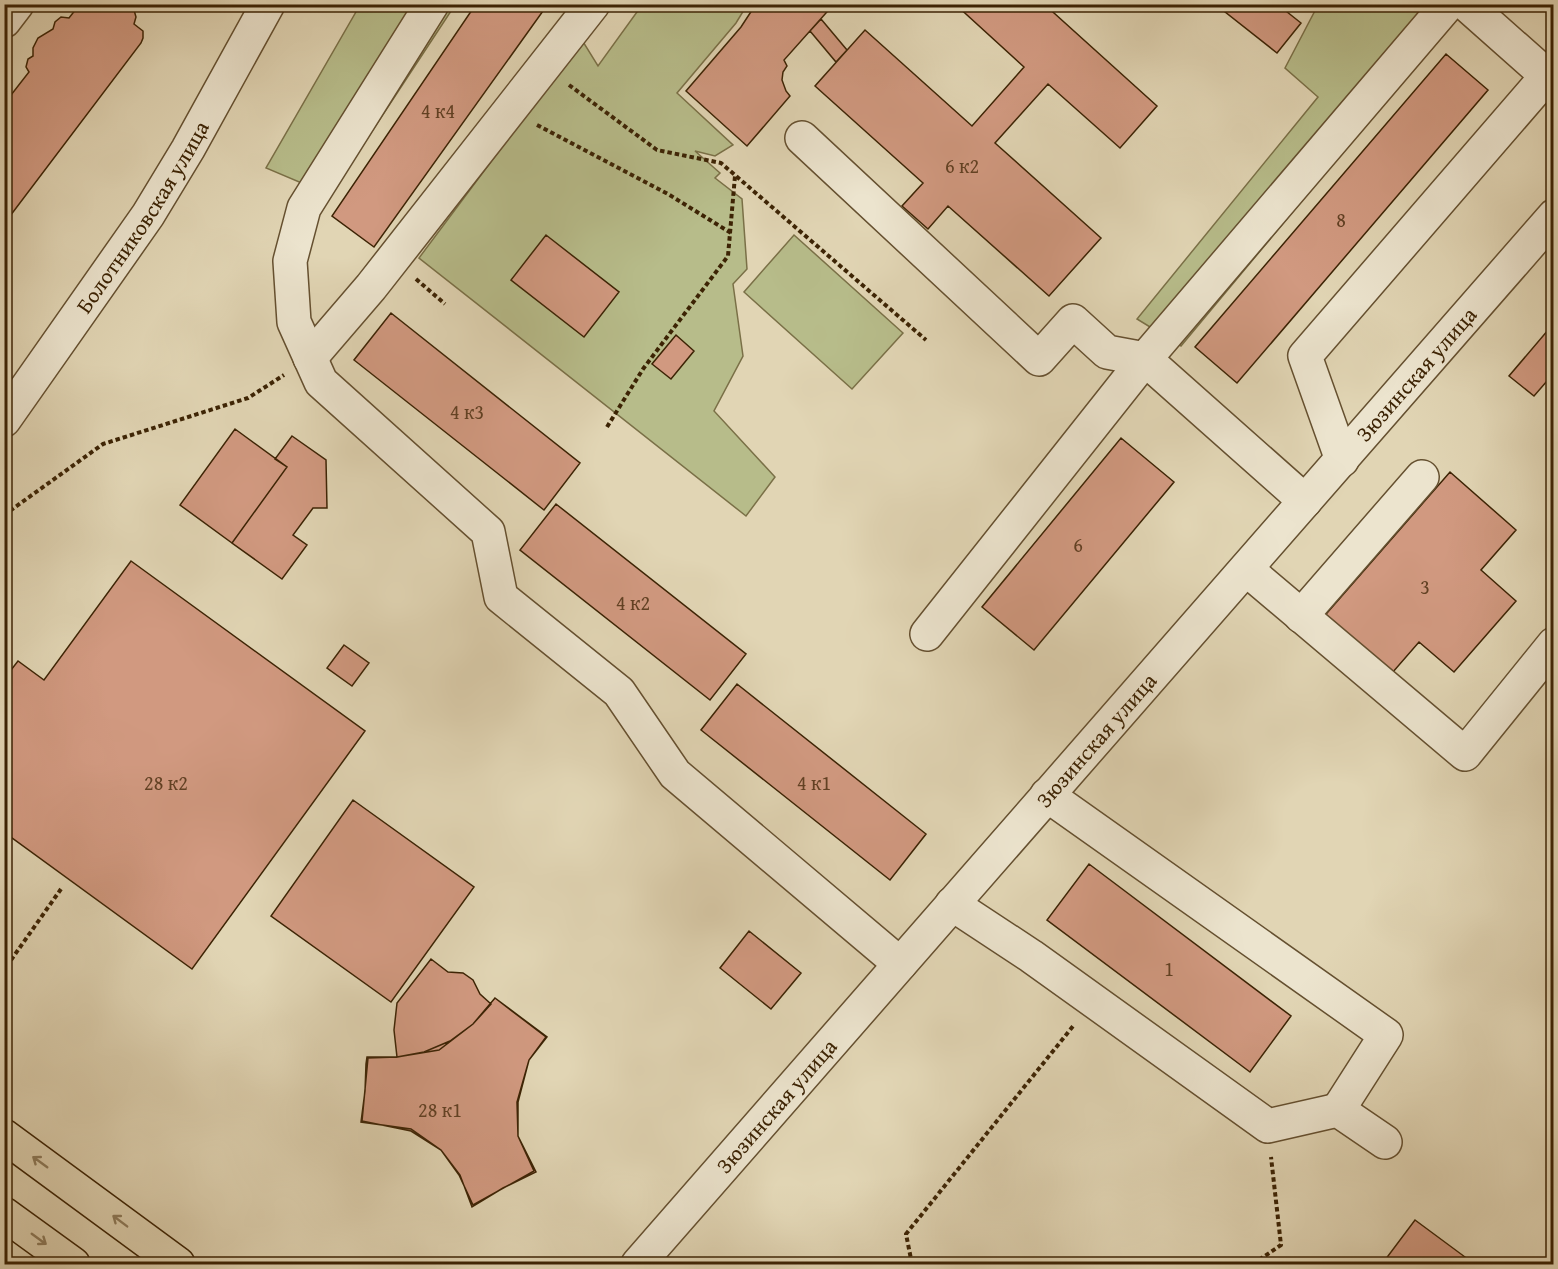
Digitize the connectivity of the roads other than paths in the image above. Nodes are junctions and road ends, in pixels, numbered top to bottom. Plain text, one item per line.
1 (17, 4) edge
2 (268, 4) edge
3 (432, 4) edge
4 (593, 4) edge
5 (1448, 4) edge
6 (1466, 4) edge
7 (4, 21) edge
8 (1550, 79) edge
9 (802, 138) dead end
10 (1554, 216) edge
11 (310, 358) junction
12 (1145, 359) junction
13 (4, 420) edge
14 (1342, 460) junction
15 (1422, 477) dead end
16 (1305, 501) junction
17 (1246, 569) junction
18 (1301, 616) junction
19 (927, 634) dead end
20 (1554, 644) edge
21 (1047, 795) junction
22 (952, 904) junction
23 (900, 964) junction
24 (1338, 1110) junction
25 (4, 1136) edge
26 (1385, 1142) dead end
27 (4, 1214) edge
28 (73, 1264) edge
29 (178, 1264) edge
30 (638, 1264) edge

1 - 7 street
2 - 13 street, Болотниковская улица
3 - 11 street
4 - 11 street
5 - 12 street
6 - 8 street
8 - 14 street
9 - 12 street
10 - 14 street, Зюзинская улица
11 - 23 street
12 - 16 street
12 - 19 street
14 - 16 street, Зюзинская улица
15 - 18 street
16 - 17 street, Зюзинская улица
17 - 18 street
17 - 21 street, Зюзинская улица
18 - 20 street
21 - 22 street, Зюзинская улица
21 - 24 street
22 - 23 street, Зюзинская улица
22 - 24 street
23 - 30 street, Зюзинская улица
24 - 26 street
29 -> 25 main road
27 -> 28 main road

